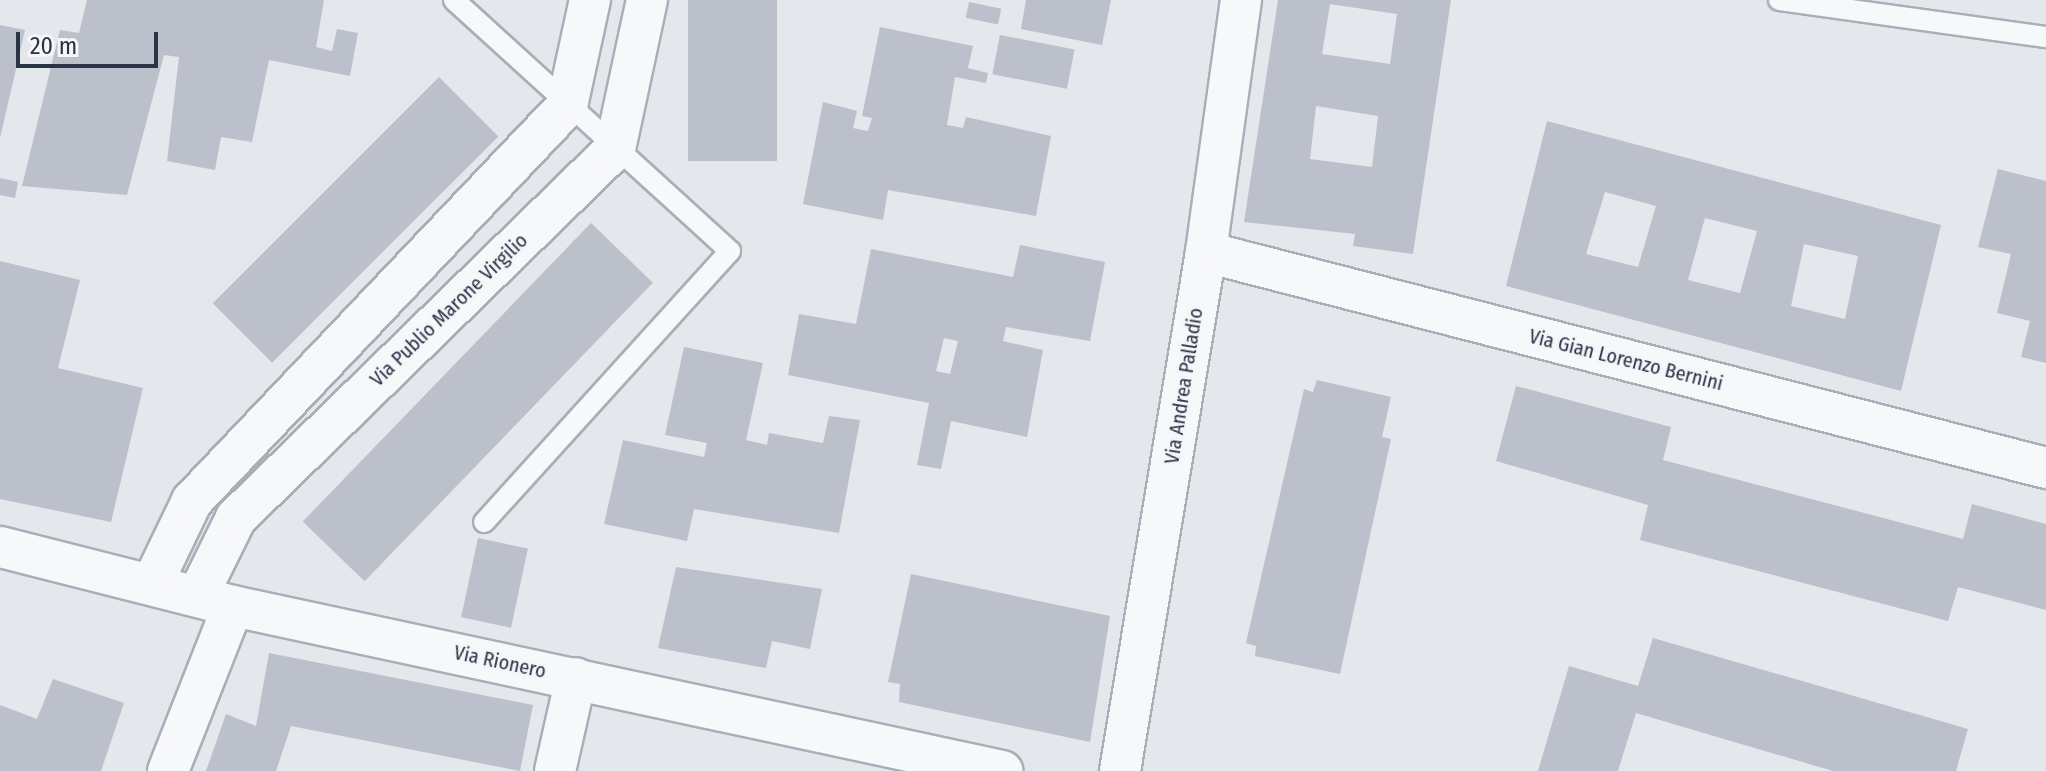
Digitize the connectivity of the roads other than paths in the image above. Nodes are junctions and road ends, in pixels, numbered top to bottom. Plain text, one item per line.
1 (454, 0) edge
2 (590, 0) edge
3 (647, 0) edge
4 (1241, 0) edge
5 (1779, 0) edge
6 (2046, 37) edge
7 (567, 106) junction
8 (615, 149) junction
9 (1206, 252) junction
10 (2046, 468) edge
11 (484, 522) dead end
12 (0, 547) edge
13 (153, 582) junction
14 (215, 600) junction
15 (576, 678) junction
16 (168, 771) edge
17 (555, 771) edge
18 (1002, 771) edge
19 (1120, 771) edge

1 - 7 lane
2 - 7 street
3 - 8 street
4 - 9 street, Via Andrea Palladio
5 - 6 lane
7 - 8 lane
7 - 13 street
8 - 11 lane
8 - 14 street, Via Publio Marone Virgilio
9 - 10 street, Via Gian Lorenzo Bernini
9 - 19 street, Via Andrea Palladio
12 - 13 street, Via Rionero
13 - 14 street, Via Rionero
14 - 15 street, Via Rionero
14 - 16 street, Via Publio Marone Virgilio
15 - 17 street
15 - 18 street, Via Rionero

